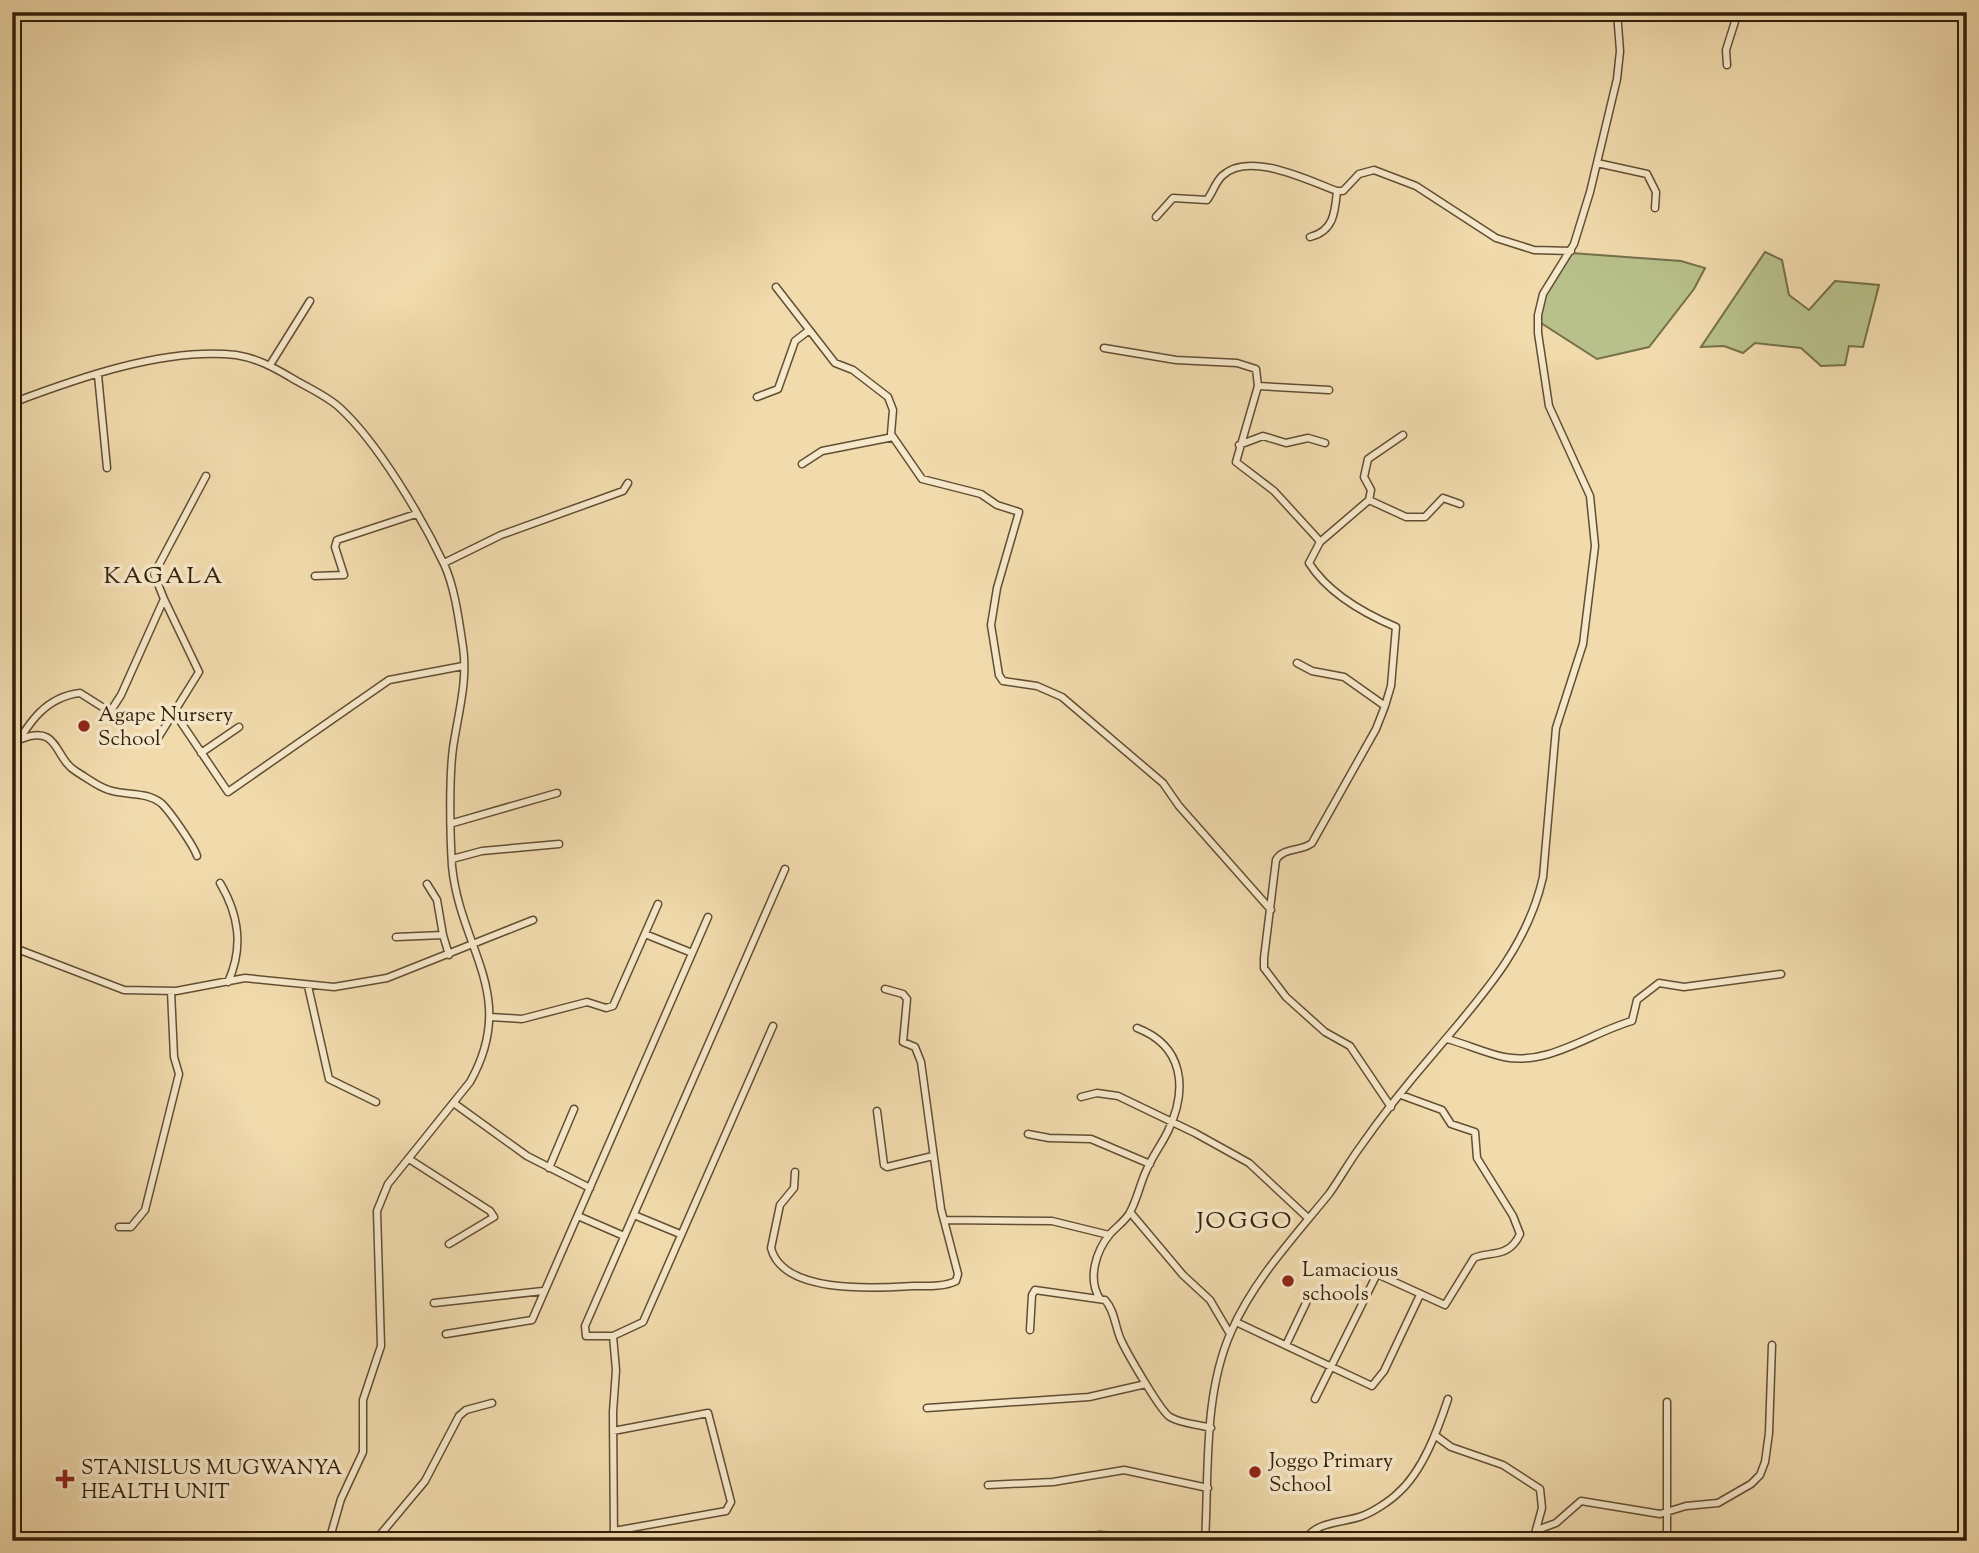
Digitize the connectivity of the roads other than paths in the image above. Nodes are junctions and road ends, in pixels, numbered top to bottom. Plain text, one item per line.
1 (1617, 12) edge
2 (1738, 12) edge
3 (1727, 65) dead end
4 (1597, 163) junction
5 (1338, 191) junction
6 (1655, 208) dead end
7 (1156, 218) dead end
8 (1310, 237) dead end
9 (1571, 251) junction
10 (776, 287) dead end
11 (310, 301) dead end
12 (808, 331) junction
13 (1104, 348) dead end
14 (270, 365) junction
15 (98, 375) junction
16 (1258, 386) junction
17 (1329, 390) dead end
18 (757, 397) dead end
19 (12, 403) edge
20 (1403, 435) dead end
21 (893, 437) junction
22 (1325, 443) dead end
23 (1239, 445) junction
24 (802, 464) dead end
25 (107, 468) dead end
26 (206, 476) dead end
27 (628, 483) dead end
28 (1369, 500) junction
29 (1460, 503) dead end
30 (416, 514) junction
31 (1320, 542) junction
32 (443, 563) junction
33 (314, 576) dead end
34 (164, 599) junction
35 (1297, 663) dead end
36 (463, 666) junction
37 (1385, 706) junction
38 (174, 712) junction
39 (239, 727) dead end
40 (158, 738) dead end
41 (20, 739) junction
42 (12, 751) edge
43 (201, 753) junction
44 (557, 793) dead end
45 (453, 823) junction
46 (559, 844) dead end
47 (197, 856) dead end
48 (453, 859) junction
49 (785, 869) dead end
50 (220, 883) dead end
51 (427, 884) dead end
52 (658, 904) dead end
53 (1271, 910) junction
54 (708, 917) dead end
55 (533, 920) dead end
56 (645, 934) junction
57 (443, 935) junction
58 (396, 936) dead end
59 (473, 946) junction
60 (12, 947) edge
61 (692, 953) junction
62 (449, 955) junction
63 (1781, 974) dead end
64 (228, 982) junction
65 (308, 986) junction
66 (885, 989) dead end
67 (172, 991) junction
68 (491, 1017) junction
69 (773, 1026) dead end
70 (1137, 1028) dead end
71 (1447, 1039) junction
72 (1401, 1095) junction
73 (1080, 1097) dead end
74 (376, 1102) dead end
75 (455, 1104) junction
76 (1391, 1107) junction
77 (575, 1109) dead end
78 (877, 1111) dead end
79 (1172, 1122) junction
80 (1028, 1133) dead end
81 (933, 1156) junction
82 (409, 1158) junction
83 (1150, 1164) junction
84 (549, 1168) junction
85 (795, 1172) dead end
86 (590, 1188) junction
87 (1130, 1212) junction
88 (634, 1215) junction
89 (578, 1216) junction
90 (1308, 1218) junction
91 (944, 1220) junction
92 (119, 1227) dead end
93 (680, 1234) junction
94 (1109, 1235) junction
95 (624, 1236) junction
96 (449, 1244) dead end
97 (542, 1291) junction
98 (1420, 1295) junction
99 (1100, 1299) junction
100 (434, 1303) dead end
101 (1306, 1303) dead end
102 (1236, 1322) junction
103 (1030, 1330) dead end
104 (446, 1334) dead end
105 (1230, 1334) junction
106 (613, 1336) junction
107 (1286, 1345) junction
108 (1772, 1345) dead end
109 (1329, 1367) junction
110 (1146, 1384) junction
111 (1315, 1399) dead end
112 (1448, 1399) dead end
113 (1667, 1402) dead end
114 (492, 1403) dead end
115 (927, 1408) dead end
116 (1211, 1428) junction
117 (613, 1431) junction
118 (1436, 1436) junction
119 (988, 1485) dead end
120 (1208, 1488) junction
121 (1668, 1513) junction
122 (1537, 1530) junction
123 (614, 1531) junction
124 (1099, 1535) dead end
125 (329, 1541) edge
126 (375, 1541) edge
127 (614, 1541) edge
128 (1203, 1541) edge
129 (1305, 1541) edge
130 (1533, 1541) edge
131 (1667, 1541) edge

1 - 4 street
2 - 3 street
4 - 6 street
4 - 9 street
5 - 7 street
5 - 8 street
5 - 9 street
9 - 71 street
10 - 12 street
11 - 14 street
12 - 18 street
12 - 21 street
13 - 16 street
14 - 15 street
14 - 30 street
15 - 19 street
15 - 25 street
16 - 17 street
16 - 23 street
20 - 28 street
21 - 24 street
21 - 53 street
22 - 23 street
23 - 31 street
26 - 34 street
27 - 32 street
28 - 29 street
28 - 31 street
30 - 32 street
30 - 33 street
31 - 37 street
32 - 36 street
34 - 38 street
34 - 41 street
35 - 37 street
36 - 43 street
36 - 45 street
37 - 53 street
38 - 40 street
38 - 43 street
39 - 43 street
41 - 42 street
41 - 47 street
44 - 45 street
45 - 48 street
46 - 48 street
48 - 59 street
49 - 88 street
50 - 64 street
51 - 57 street
52 - 56 street
53 - 76 street
54 - 61 street
55 - 59 street
56 - 61 street
56 - 68 street
57 - 58 street
57 - 62 street
59 - 62 street
59 - 68 street
60 - 67 street
61 - 86 street
62 - 65 street
63 - 71 street
64 - 65 street
64 - 67 street
65 - 74 street
66 - 81 street
67 - 92 street
68 - 75 street
69 - 93 street
70 - 79 street
71 - 72 street
72 - 76 street
72 - 98 street
73 - 79 street
75 - 82 street
75 - 84 street
76 - 90 street
77 - 84 street
78 - 81 street
79 - 83 street
79 - 90 street
80 - 83 street
81 - 91 street
82 - 96 street
82 - 125 street
83 - 87 street
84 - 86 street
85 - 91 street
86 - 89 street
87 - 94 street
87 - 105 street
88 - 93 street
88 - 95 street
89 - 95 street
89 - 97 street
90 - 102 street
91 - 94 street
93 - 106 street
94 - 99 street
95 - 106 street
97 - 100 street
97 - 104 street
98 - 109 street
98 - 109 street
99 - 103 street
99 - 110 street
101 - 107 street
102 - 105 street
102 - 107 street
105 - 116 street
106 - 117 street
107 - 109 street
108 - 121 street
109 - 111 street
110 - 115 street
110 - 116 street
112 - 118 street
113 - 121 street
114 - 126 street
116 - 120 street
117 - 123 street
117 - 123 street
118 - 122 street
118 - 129 street
119 - 120 street
120 - 128 street
121 - 122 street
121 - 131 street
122 - 130 street
123 - 127 street
124 - 128 street

